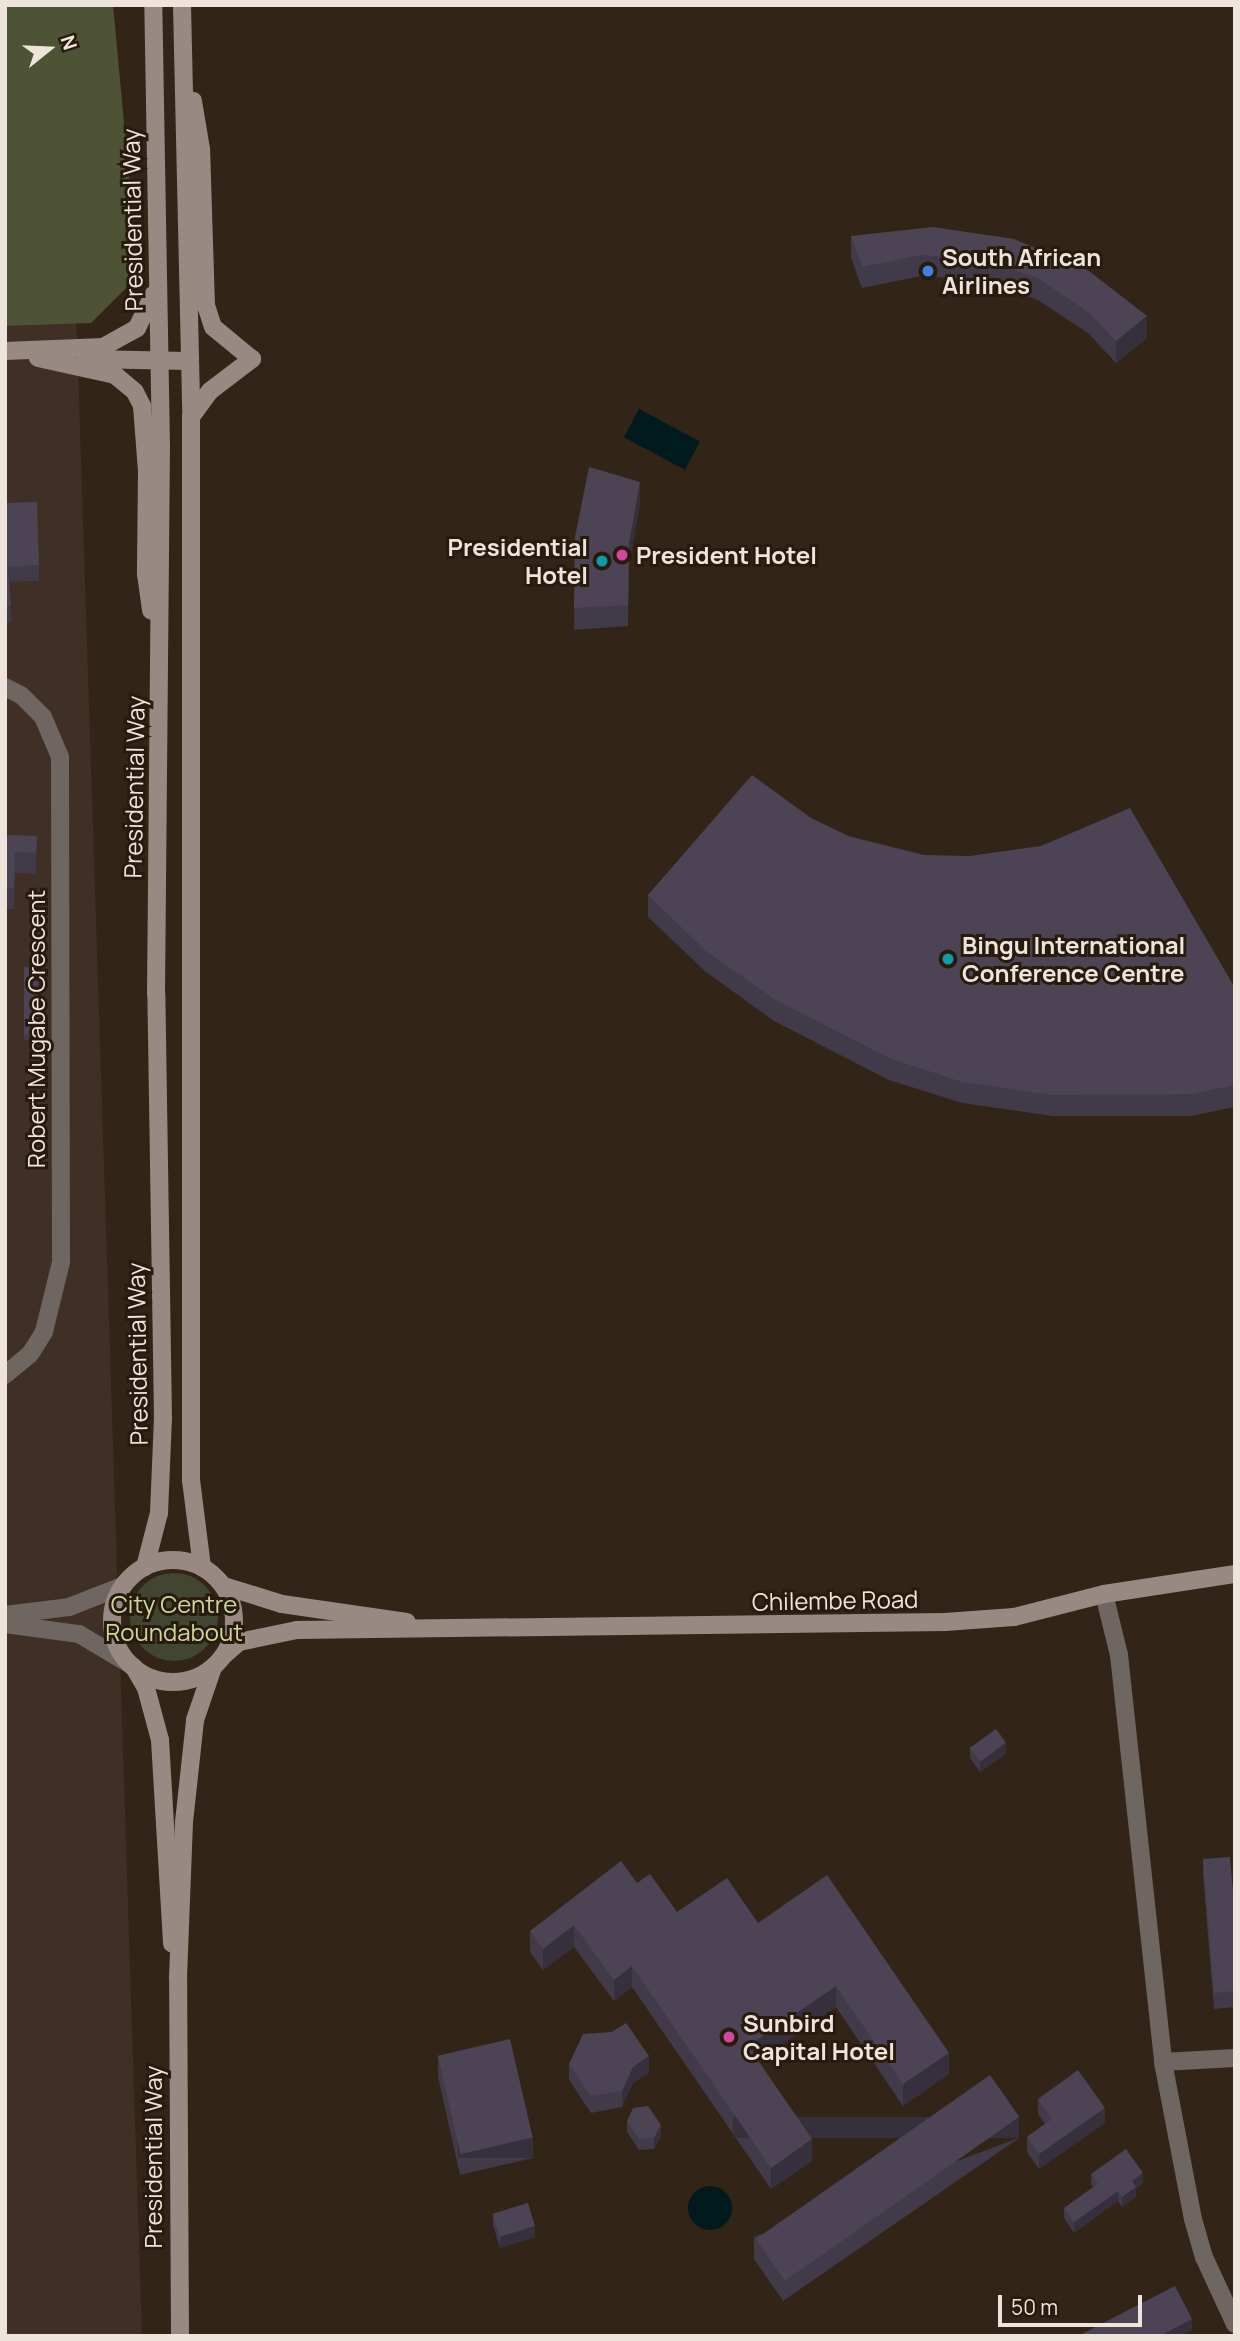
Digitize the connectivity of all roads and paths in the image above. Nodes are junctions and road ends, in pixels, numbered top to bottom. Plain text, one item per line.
1 (153, 5) edge
2 (182, 5) edge
3 (183, 48) junction
4 (156, 271) junction
5 (5, 351) edge
6 (38, 358) junction
7 (5, 359) edge
8 (159, 361) junction
9 (189, 361) junction
10 (191, 417) junction
11 (160, 669) junction
12 (5, 687) edge
13 (5, 1375) edge
14 (145, 1567) junction
15 (202, 1567) junction
16 (1235, 1574) edge
17 (123, 1586) junction
18 (224, 1586) junction
19 (1104, 1594) junction
20 (5, 1615) edge
21 (5, 1623) edge
22 (431, 1626) junction
23 (218, 1661) junction
24 (133, 1666) junction
25 (178, 1978) junction
26 (1235, 2058) edge
27 (1163, 2063) junction
28 (1235, 2324) edge
29 (180, 2336) edge

1 - 4 main road, Presidential Way
2 - 3 main road
3 - 9 main road
3 - 10 main road
4 - 5 main road
4 - 8 main road, Presidential Way
6 - 7 main road
6 - 8 main road
6 - 11 main road
8 - 9 main road
8 - 11 main road, Presidential Way
9 - 10 main road
10 - 15 main road
11 - 14 main road, Presidential Way
12 - 13 street, Robert Mugabe Crescent
14 - 15 main road
14 - 17 main road
15 - 18 main road
16 - 19 main road, Chilembe Road
17 - 20 street
17 - 24 main road
18 - 22 main road
18 - 23 main road
19 - 22 main road, Chilembe Road
19 - 27 street
21 - 24 street
22 - 23 main road
23 - 24 main road
23 - 25 main road, Presidential Way
24 - 25 main road, Presidential Way
25 - 29 main road, Presidential Way
26 - 27 street
27 - 28 street

